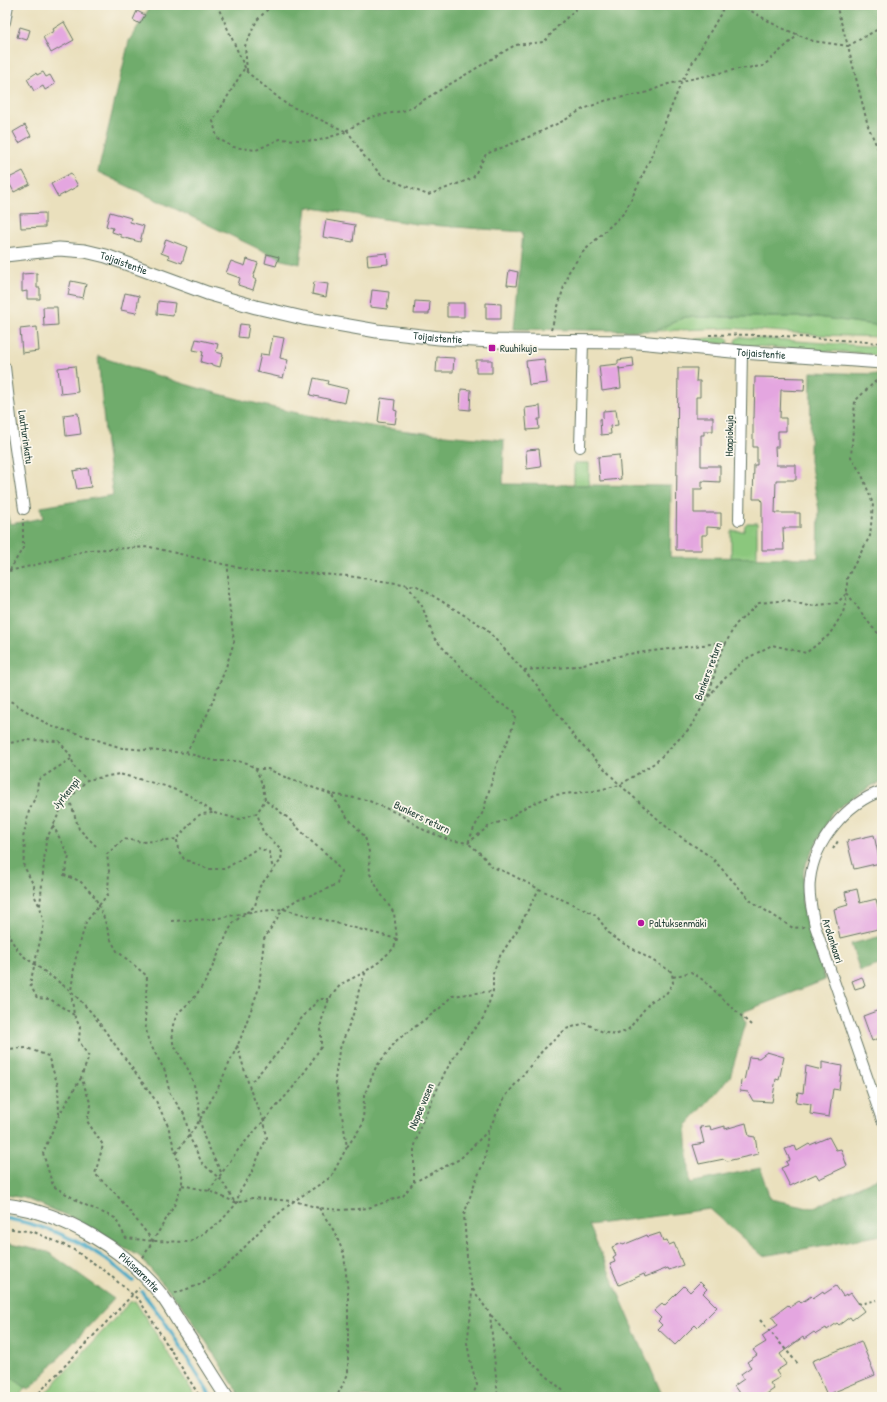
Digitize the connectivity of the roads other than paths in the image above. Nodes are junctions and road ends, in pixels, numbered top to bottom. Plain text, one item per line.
1 (8, 5) edge
2 (5, 22) edge
3 (5, 256) edge
4 (583, 342) junction
5 (742, 352) junction
6 (882, 362) edge
7 (5, 367) edge
8 (580, 447) dead end
9 (24, 509) road end
10 (739, 520) dead end
11 (882, 791) edge
12 (882, 1120) edge
13 (5, 1205) edge
14 (227, 1397) edge

1 - 2 street
3 - 4 street, Toijaistentie
4 - 5 street, Toijaistentie
4 - 8 street
5 - 6 street, Toijaistentie
5 - 10 street, Haapiokuja
7 - 9 street, Lautturinkatu
11 - 12 street, Arolankaari
13 - 14 street, Pikisaarentie

